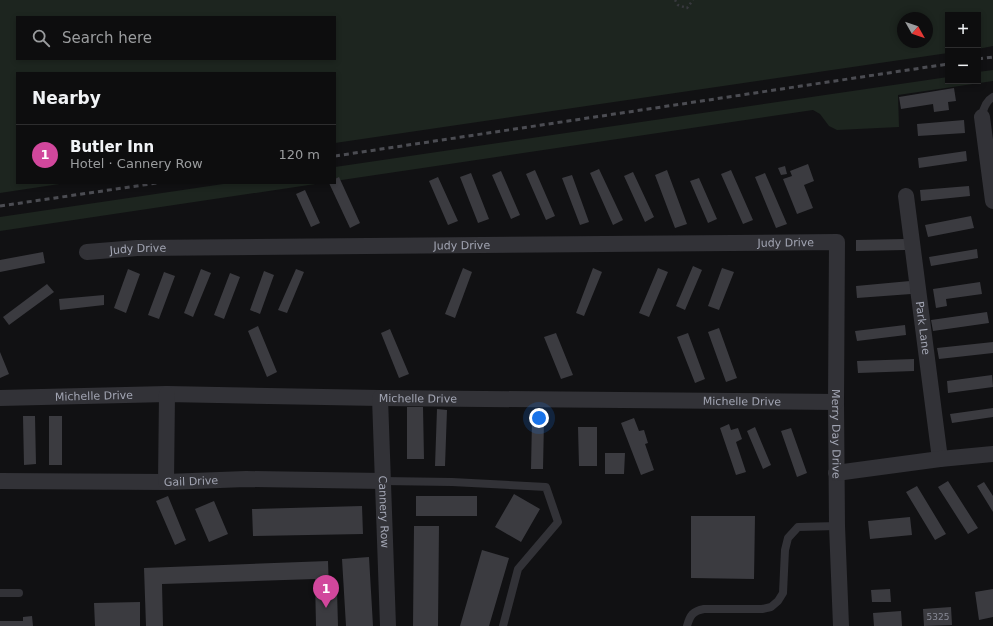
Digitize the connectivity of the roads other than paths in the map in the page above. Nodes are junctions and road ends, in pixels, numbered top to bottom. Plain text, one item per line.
1 (993, 96) edge
2 (982, 117) joint
3 (906, 196) dead end
4 (993, 201) edge
5 (837, 242) joint
6 (87, 252) dead end
7 (167, 394) junction
8 (0, 398) edge
9 (380, 398) junction
10 (836, 402) junction
11 (993, 454) edge
12 (940, 459) junction
13 (836, 473) junction
14 (0, 481) edge
15 (383, 481) junction
16 (166, 482) junction
17 (837, 526) junction
18 (0, 593) edge
19 (19, 593) dead end
20 (388, 626) edge
21 (503, 626) edge
22 (686, 626) edge
23 (841, 626) edge

1 - 2 lane
2 - 4 street
3 - 12 street, Park Lane
5 - 6 street, Judy Drive
5 - 10 street, Merry Day Drive
7 - 8 street, Michelle Drive
7 - 9 street, Michelle Drive
7 - 16 street
9 - 10 street, Michelle Drive
9 - 15 street, Cannery Row
10 - 13 street, Merry Day Drive
11 - 12 street
12 - 13 street
13 - 17 street, Merry Day Drive
14 - 16 street, Gail Drive
15 - 16 street, Gail Drive
15 - 20 street, Cannery Row
15 - 21 lane
17 - 22 lane
17 - 23 street, Merry Day Drive
18 - 19 lane

